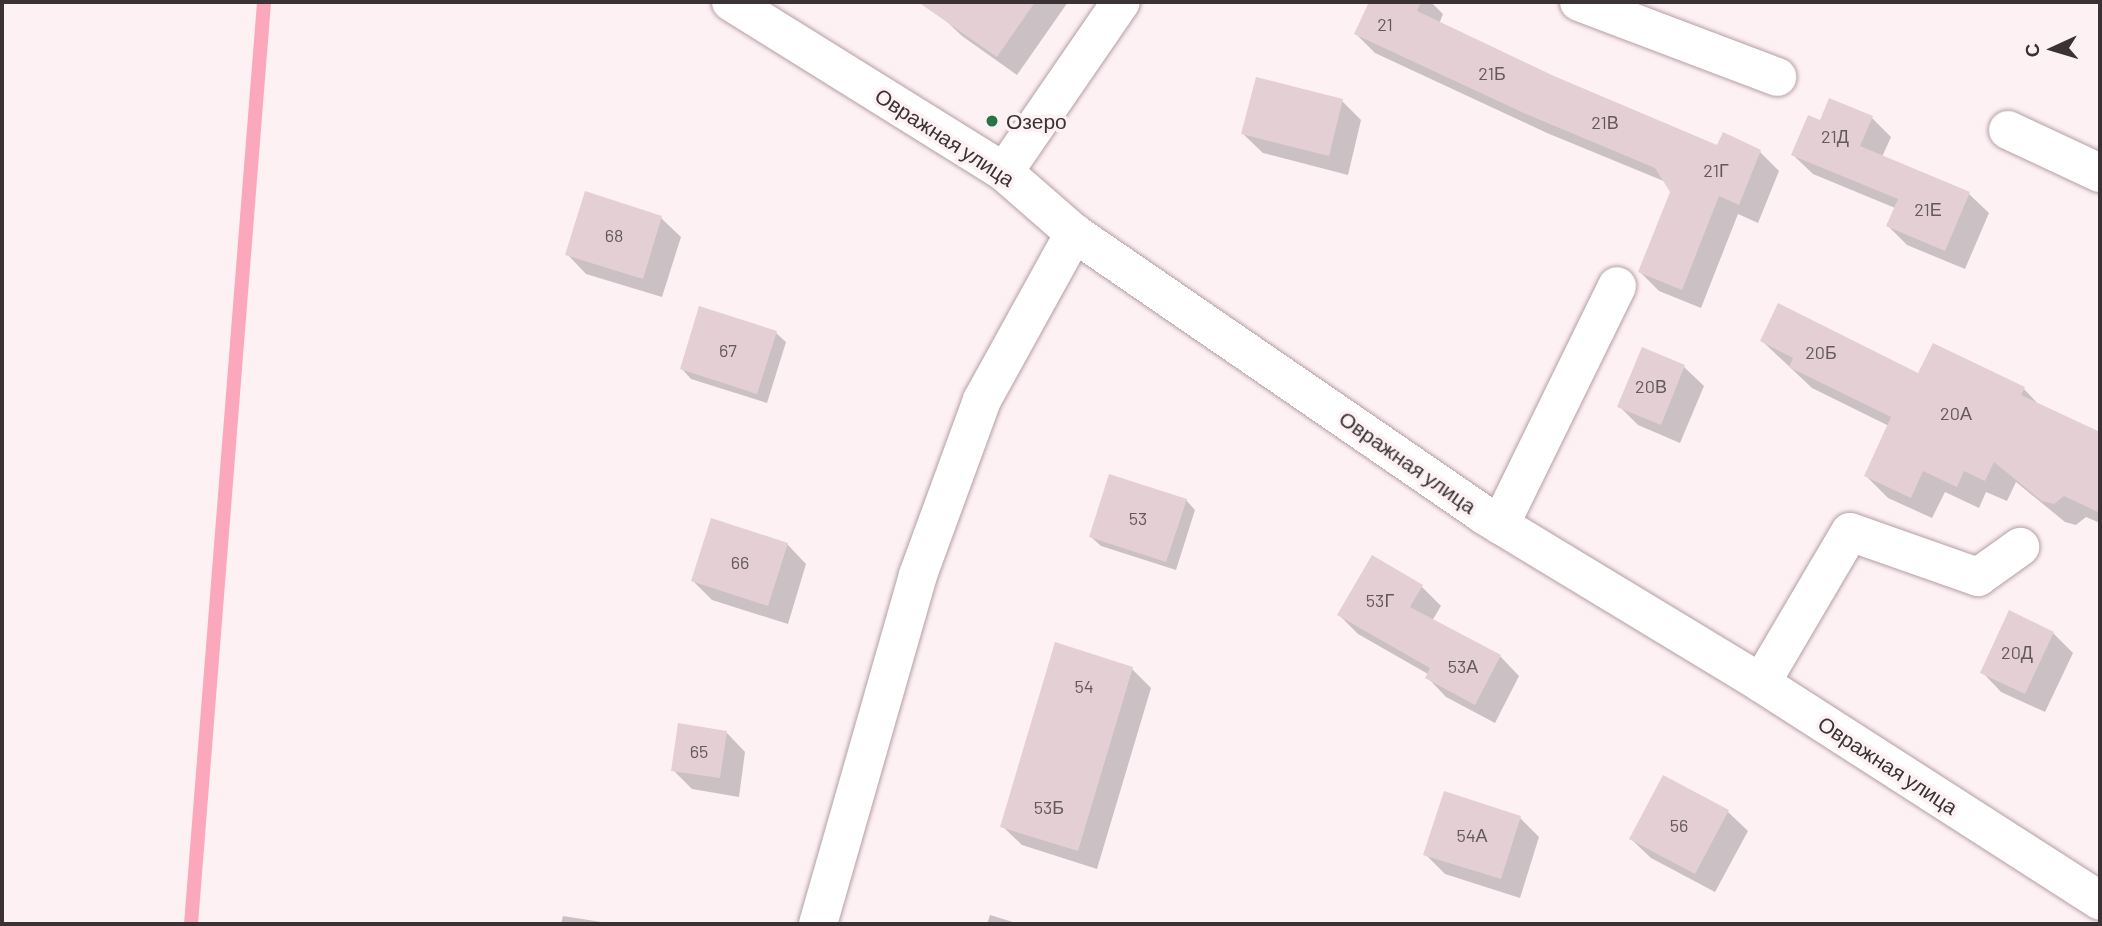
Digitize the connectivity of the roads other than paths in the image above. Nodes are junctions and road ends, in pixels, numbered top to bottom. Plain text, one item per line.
1 (731, 2) edge
2 (1121, 2) edge
3 (1579, 2) edge
4 (1777, 77) dead end
5 (2008, 130) dead end
6 (1004, 172) junction
7 (2100, 173) edge
8 (1074, 233) junction
9 (1617, 286) dead end
10 (1500, 525) junction
11 (2020, 547) dead end
12 (1761, 683) junction
13 (2100, 901) edge
14 (818, 924) edge

1 - 6 street, Овражная улица
2 - 6 street
3 - 4 street
5 - 7 street
6 - 8 street, Овражная улица
8 - 10 street, Овражная улица
8 - 14 street
9 - 10 street
10 - 12 street, Овражная улица
11 - 12 street
12 - 13 street, Овражная улица

